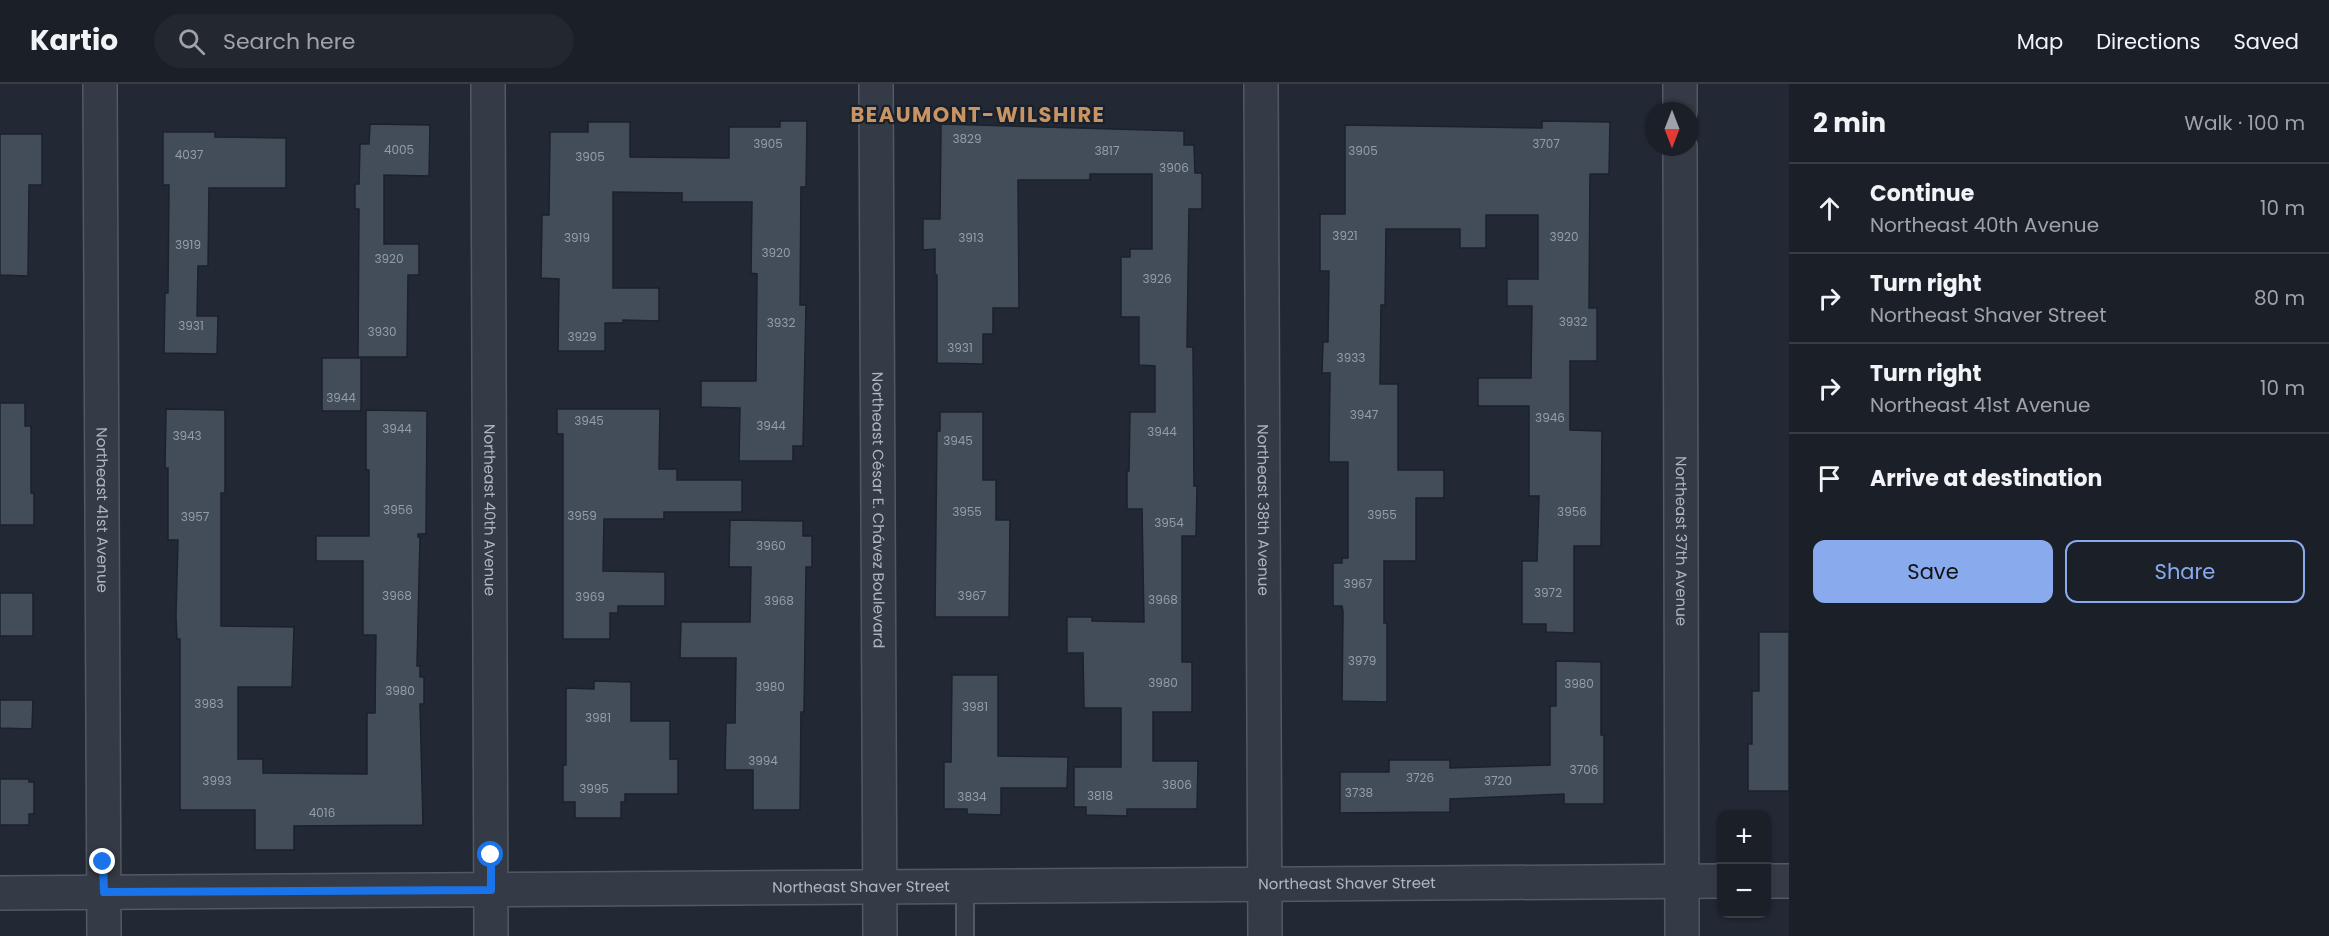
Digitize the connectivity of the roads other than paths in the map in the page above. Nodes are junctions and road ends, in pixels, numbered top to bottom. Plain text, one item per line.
1 (100, 84) edge
2 (488, 84) edge
3 (876, 84) edge
4 (1261, 84) edge
5 (1680, 84) edge
6 (1680, 102) edge
7 (1680, 156) edge
8 (1717, 881) edge
9 (1771, 881) edge
10 (1789, 881) edge
11 (1682, 882) junction
12 (1265, 885) junction
13 (880, 888) junction
14 (965, 888) junction
15 (491, 890) junction
16 (104, 892) junction
17 (0, 894) edge
18 (104, 936) edge
19 (491, 936) edge
20 (880, 936) edge
21 (965, 936) edge
22 (1265, 936) edge
23 (1682, 936) edge

1 - 16 street, Northeast 41st Avenue
2 - 15 street, Northeast 40th Avenue
3 - 13 street, Northeast César E. Chávez Boulevard
4 - 12 street, Northeast 38th Avenue
5 - 6 street
7 - 11 street, Northeast 37th Avenue
8 - 11 street, Northeast Shaver Street
9 - 10 street
11 - 12 street, Northeast Shaver Street
11 - 23 street, Northeast 37th Avenue
12 - 14 street, Northeast Shaver Street
12 - 22 street, Northeast 38th Avenue
13 - 14 street, Northeast Shaver Street
13 - 15 street, Northeast Shaver Street
13 - 20 street, Northeast César E. Chávez Boulevard
14 - 21 lane
15 - 16 street, Northeast Shaver Street
15 - 19 street, Northeast 40th Avenue
16 - 17 street, Northeast Shaver Street
16 - 18 street, Northeast 41st Avenue

